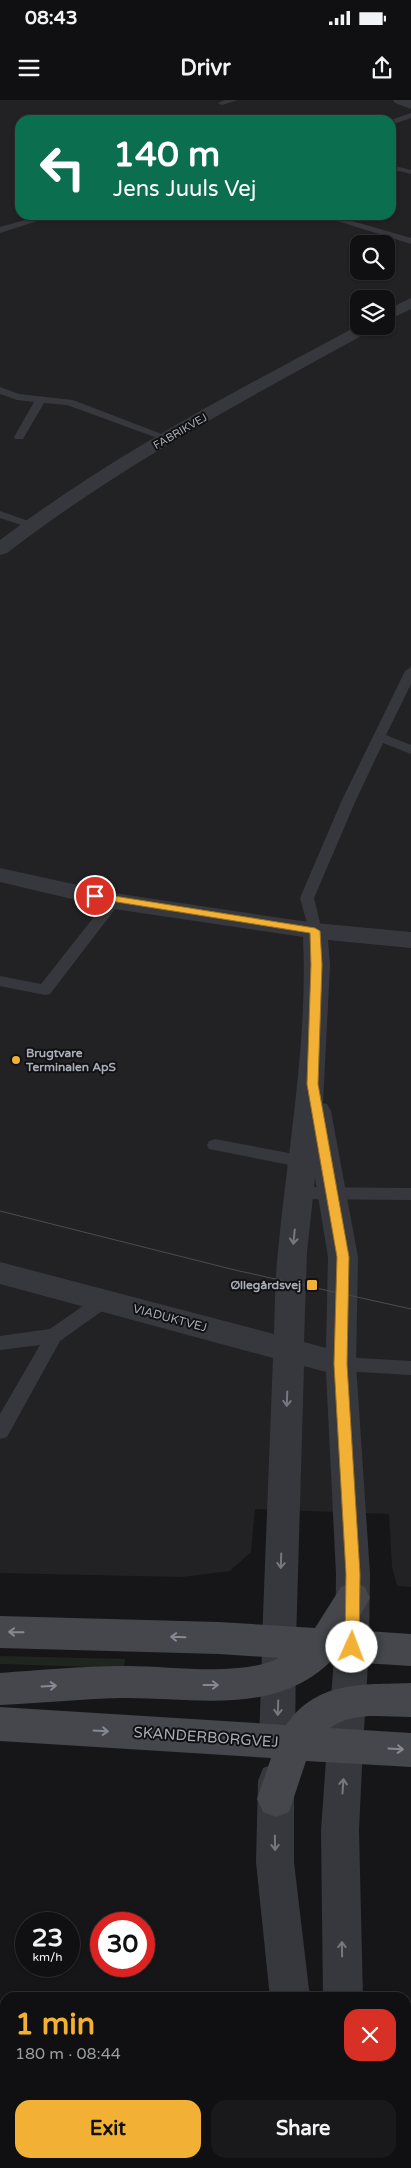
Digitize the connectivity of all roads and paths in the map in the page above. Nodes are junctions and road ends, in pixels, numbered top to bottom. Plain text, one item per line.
1 (234, 100) edge
2 (399, 100) edge
3 (222, 103) dead end
4 (411, 104) edge
5 (411, 115) edge
6 (396, 121) edge
7 (396, 168) edge
8 (411, 172) edge
9 (35, 220) edge
10 (339, 220) edge
11 (0, 230) edge
12 (411, 241) edge
13 (411, 303) edge
14 (395, 311) edge
15 (352, 335) edge
16 (0, 390) edge
17 (41, 399) junction
18 (19, 437) dead end
19 (167, 438) junction
20 (0, 514) edge
21 (30, 524) junction
22 (0, 549) edge
23 (411, 671) edge
24 (379, 737) junction
25 (411, 750) edge
26 (0, 875) edge
27 (114, 901) junction
28 (315, 931) junction
29 (411, 940) edge
30 (0, 981) edge
31 (215, 1145) dead end
32 (321, 1173) junction
33 (411, 1194) edge
34 (0, 1273) edge
35 (103, 1300) junction
36 (54, 1336) junction
37 (0, 1343) edge
38 (289, 1350) junction
39 (341, 1364) junction
40 (411, 1368) edge
41 (0, 1430) edge
42 (354, 1598) joint
43 (0, 1632) edge
44 (279, 1642) junction
45 (338, 1646) junction
46 (411, 1650) edge
47 (279, 1676) junction
48 (0, 1689) edge
49 (411, 1700) edge
50 (348, 1702) junction
51 (0, 1724) edge
52 (285, 1742) junction
53 (345, 1746) junction
54 (411, 1750) edge
55 (289, 1992) edge
56 (343, 1992) edge

1 - 3 lane
2 - 4 street
5 - 6 lane
7 - 8 lane
9 - 11 lane
10 - 12 lane
13 - 14 street
15 - 19 street, FABRIKVEJ
16 - 17 lane
17 - 18 lane
17 - 19 lane
19 - 21 street, FABRIKVEJ
20 - 21 lane
21 - 22 street, FABRIKVEJ
23 - 24 lane
24 - 25 lane
24 - 28 lane
26 - 27 street
27 - 28 street
27 - 30 lane
28 - 29 street
28 - 32 street
31 - 32 lane
32 - 33 lane
32 -> 38 street
32 - 39 street
34 - 35 street, VIADUKTVEJ
35 - 36 lane
35 - 38 street, VIADUKTVEJ
36 - 37 lane
36 - 41 lane
38 - 39 street, VIADUKTVEJ
38 -> 44 street
39 - 40 lane
39 - 42 street
42 - 45 main road
44 -> 43 main road
44 - 45 main road
44 - 47 street
45 - 46 main road
45 - 47 main road
45 - 50 street
48 -> 47 main road
47 -> 52 street
49 - 50 main road
50 - 52 main road
50 - 53 street
51 -> 52 main road, SKANDERBORGVEJ
52 - 53 main road, SKANDERBORGVEJ
52 -> 55 street
53 -> 54 main road, SKANDERBORGVEJ
56 -> 53 street

